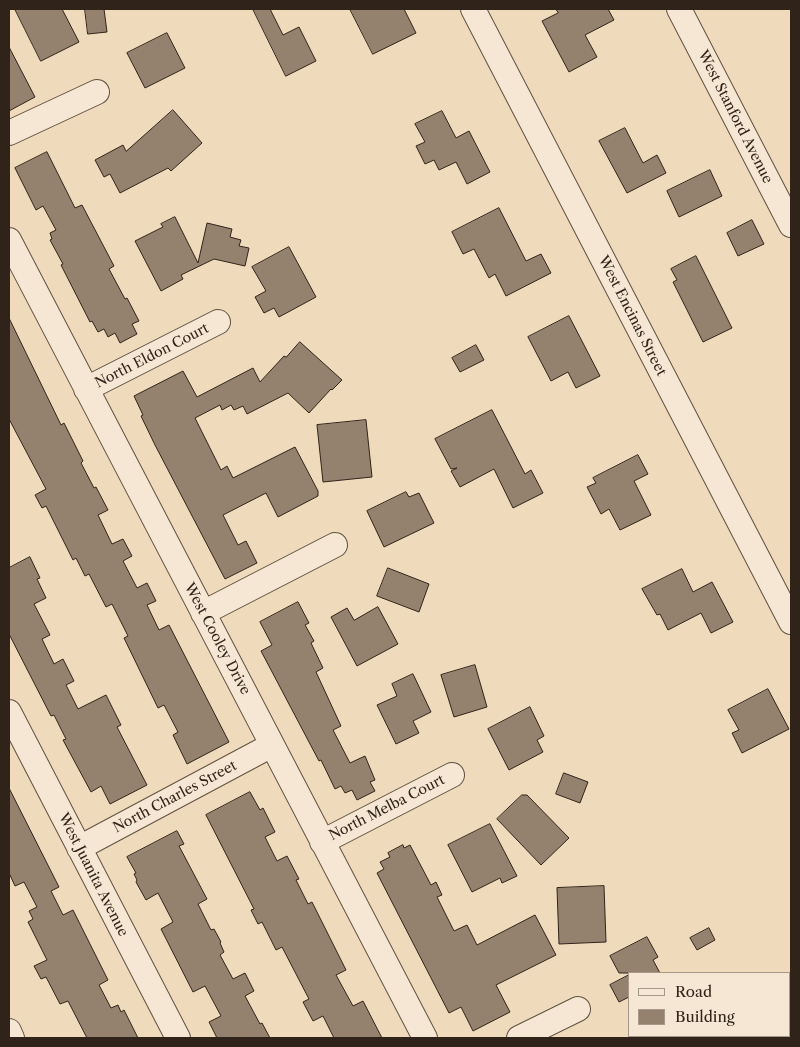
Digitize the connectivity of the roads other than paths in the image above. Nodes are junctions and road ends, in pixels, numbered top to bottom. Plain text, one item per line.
1 (473, 9) edge
2 (680, 9) edge
3 (97, 92) dead end
4 (9, 133) edge
5 (791, 225) edge
6 (9, 240) edge
7 (218, 322) dead end
8 (86, 389) junction
9 (335, 546) dead end
10 (203, 613) junction
11 (791, 622) edge
12 (9, 712) edge
13 (272, 745) junction
14 (452, 775) dead end
15 (322, 842) junction
16 (79, 848) junction
17 (578, 1009) dead end
18 (9, 1031) edge
19 (12, 1038) edge
20 (178, 1038) edge
21 (425, 1038) edge
22 (519, 1038) edge

1 - 11 street, West Encinas Street
2 - 5 street, West Stanford Avenue
3 - 4 street
6 - 8 street, West Cooley Drive
7 - 8 street, North Eldon Court
8 - 10 street, West Cooley Drive
9 - 10 street
10 - 13 street, West Cooley Drive
12 - 16 street, West Juanita Avenue
13 - 15 street, West Cooley Drive
13 - 16 street, North Charles Street
14 - 15 street, North Melba Court
15 - 21 street, West Cooley Drive
16 - 20 street, West Juanita Avenue
17 - 22 street
18 - 19 street

